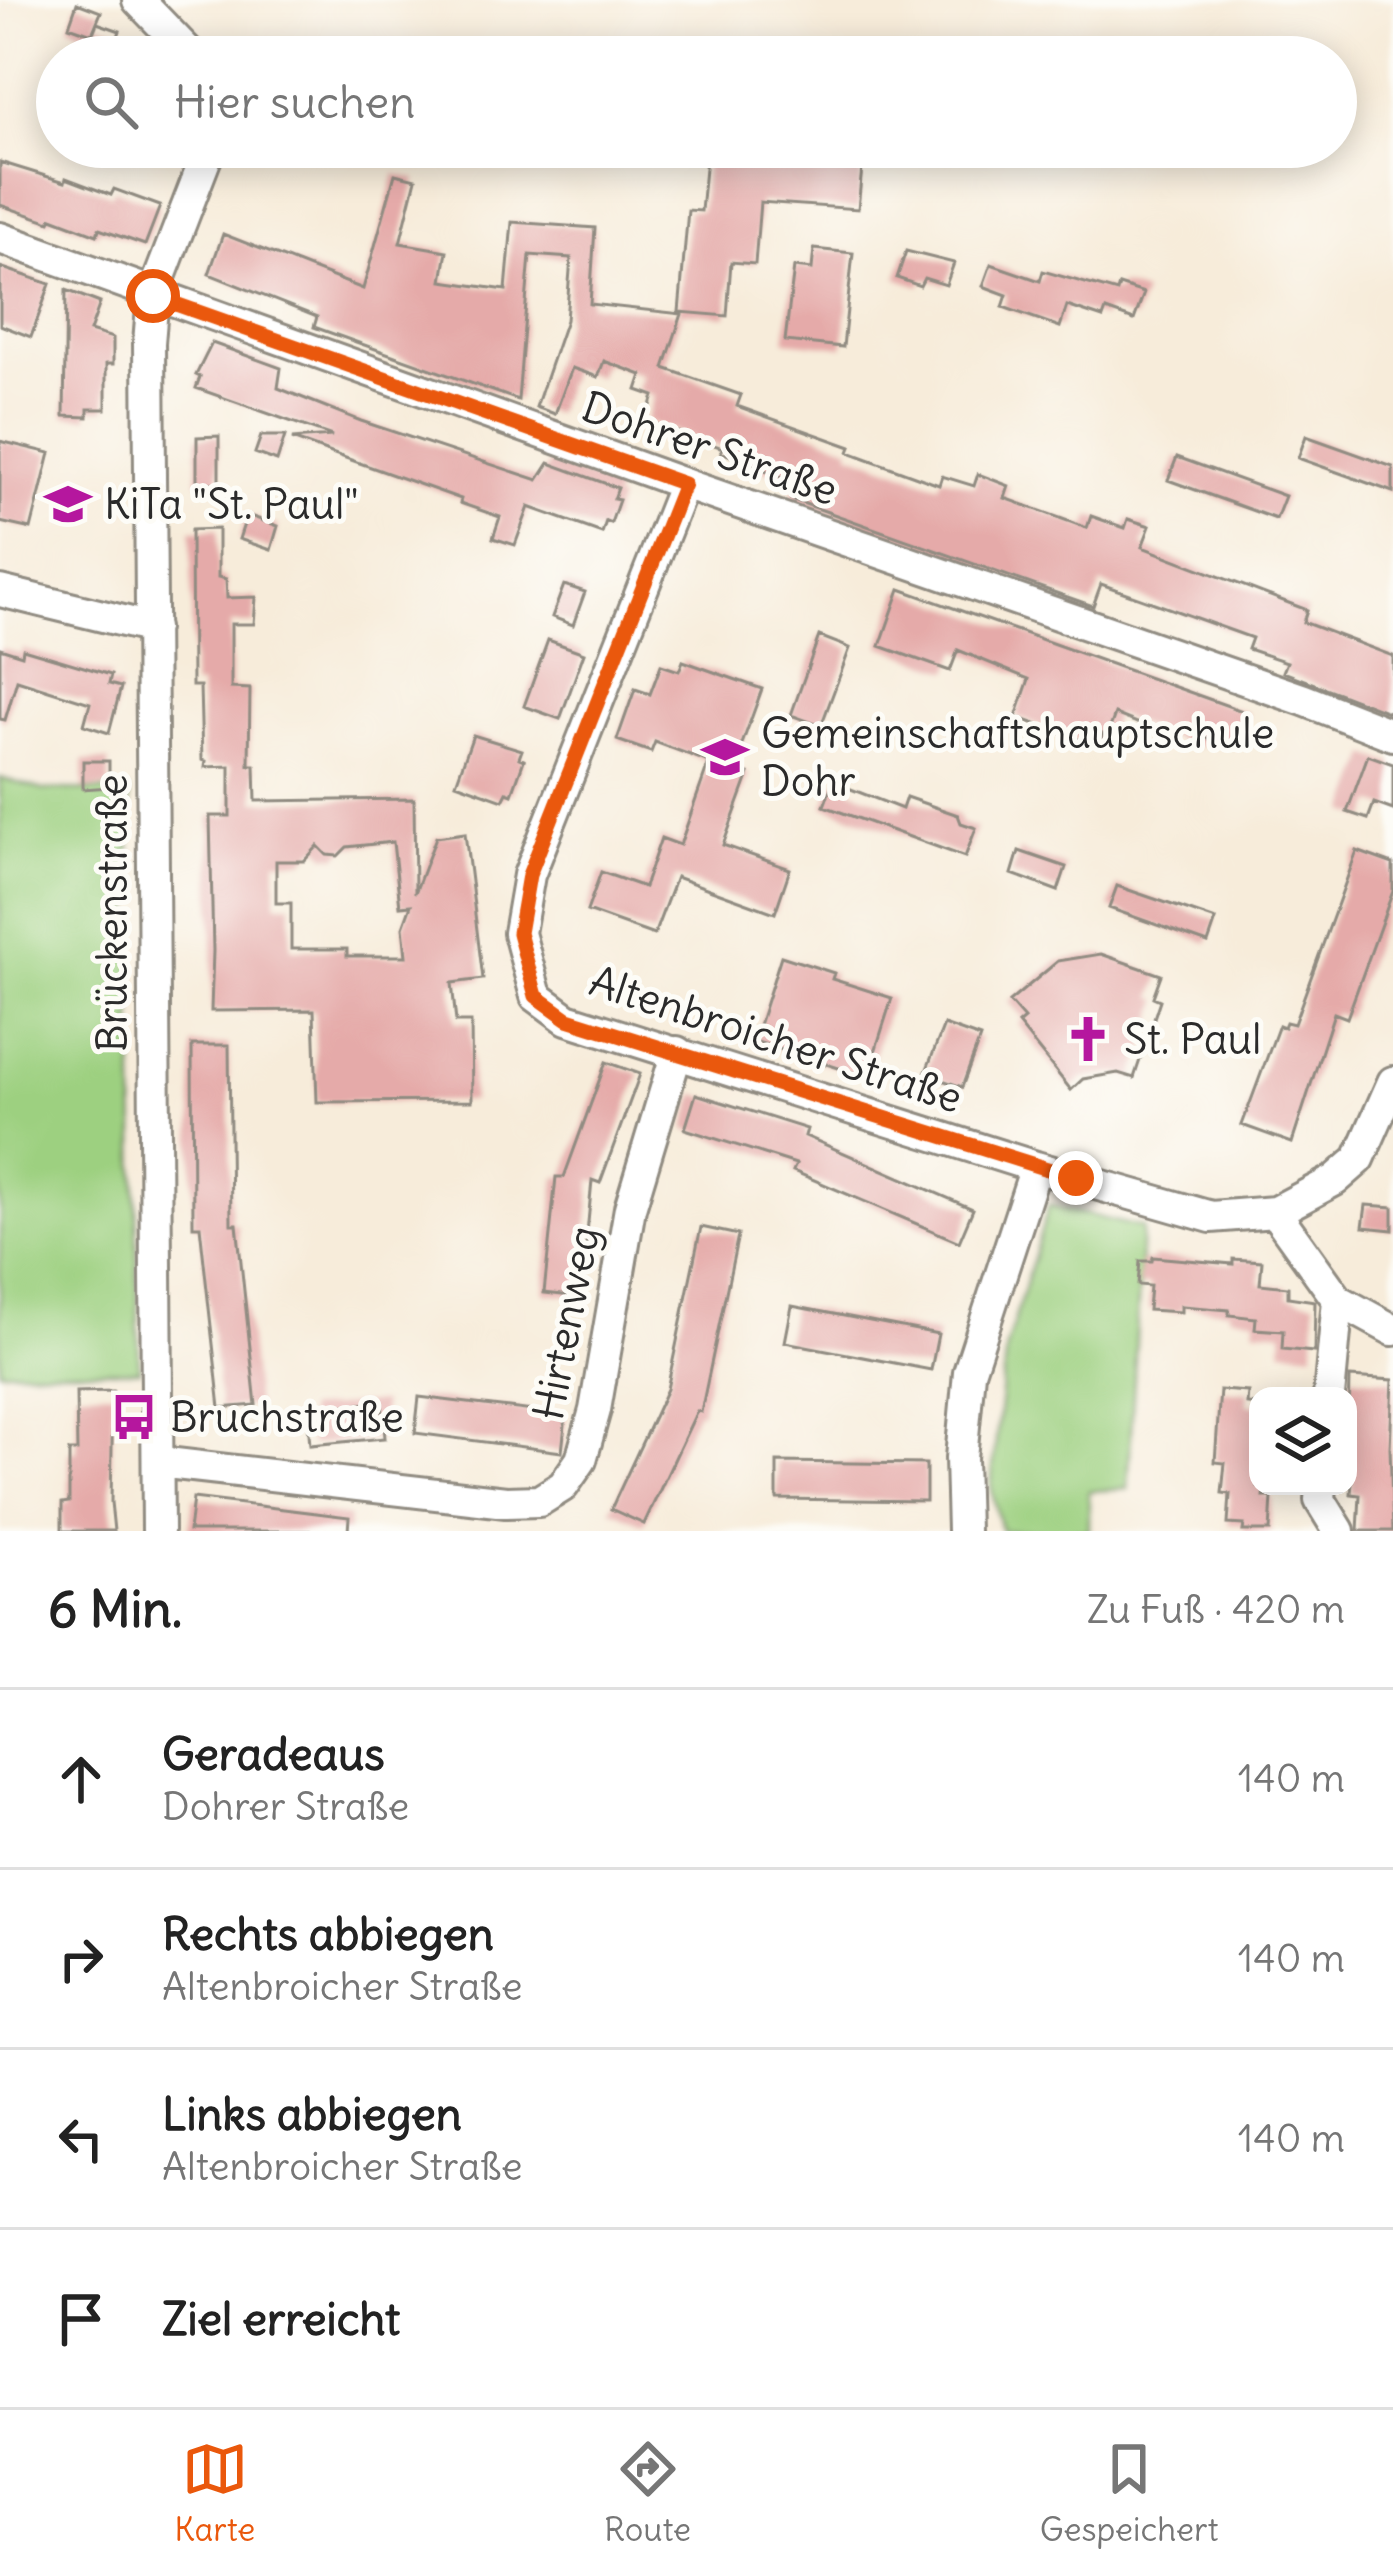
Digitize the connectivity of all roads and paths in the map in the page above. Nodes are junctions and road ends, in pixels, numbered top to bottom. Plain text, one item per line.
1 (137, 0) edge
2 (172, 36) edge
3 (202, 168) edge
4 (0, 238) edge
5 (153, 296) junction
6 (684, 484) junction
7 (0, 591) edge
8 (152, 628) junction
9 (1393, 735) edge
10 (677, 1052) junction
11 (1393, 1082) edge
12 (1036, 1167) junction
13 (1275, 1212) junction
14 (1338, 1300) junction
15 (1393, 1330) edge
16 (1330, 1387) edge
17 (158, 1462) junction
18 (1320, 1495) edge
19 (158, 1531) edge
20 (964, 1531) edge
21 (1340, 1531) edge

1 - 2 street
3 - 5 street, Brückenstraße
4 - 5 street, Dohrer Straße
5 - 6 street, Dohrer Straße
5 - 8 street, Brückenstraße
6 - 9 street, Dohrer Straße
6 - 10 street, Altenbroicher Straße
7 - 8 street
8 - 17 street, Brückenstraße
10 - 12 street, Altenbroicher Straße
10 - 17 street, Hirtenweg
11 - 13 street, Altenbroicher Straße
12 - 13 street, Altenbroicher Straße
12 - 20 street
13 - 14 street
14 - 15 street
14 - 16 street
17 - 19 street, Brückenstraße
18 - 21 street

